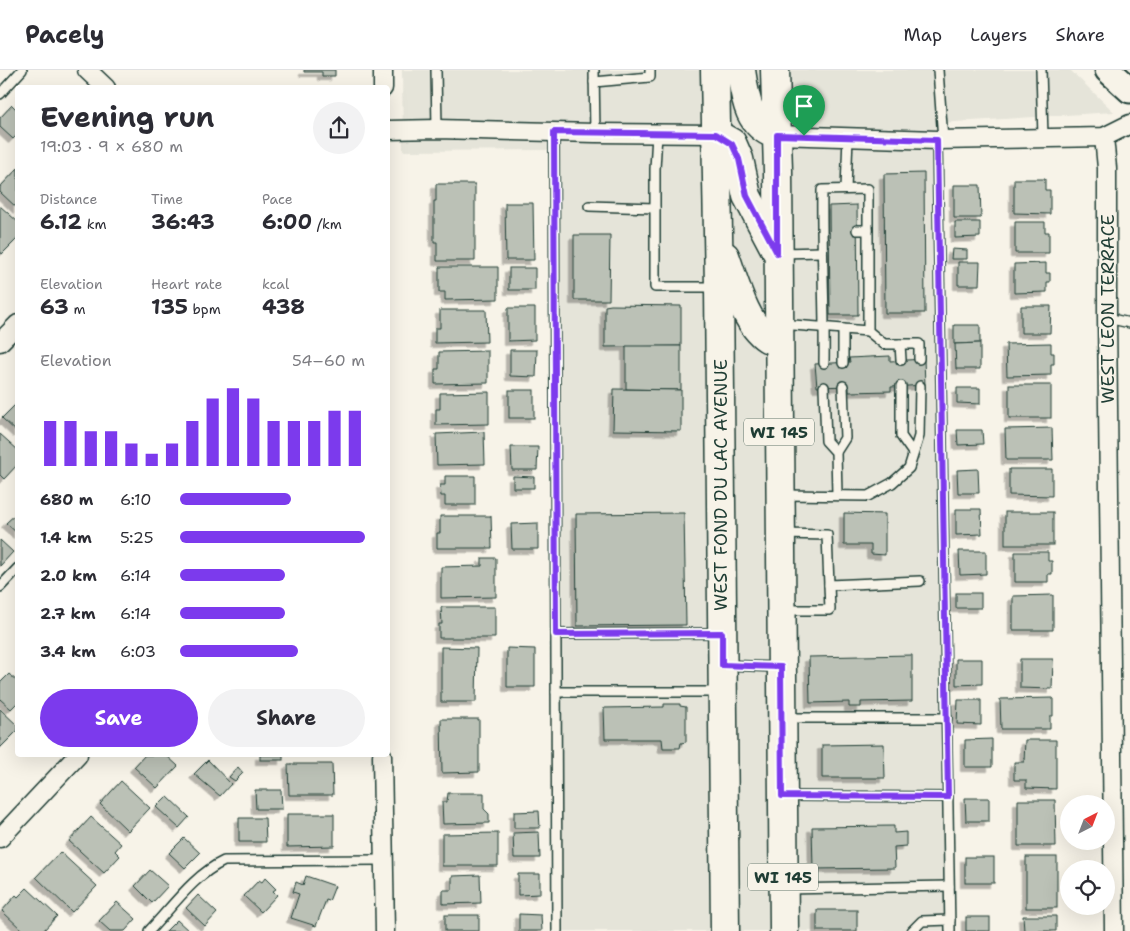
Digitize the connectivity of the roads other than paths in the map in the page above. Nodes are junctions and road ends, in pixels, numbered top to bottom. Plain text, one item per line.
1 (22, 70) edge
2 (86, 70) edge
3 (384, 70) edge
4 (436, 70) edge
5 (594, 70) edge
6 (650, 70) edge
7 (715, 70) edge
8 (741, 70) edge
9 (774, 70) edge
10 (938, 70) edge
11 (1041, 70) edge
12 (1108, 70) edge
13 (594, 82) junction
14 (103, 85) edge
15 (384, 85) edge
16 (1130, 90) edge
17 (0, 94) edge
18 (1130, 124) edge
19 (437, 129) junction
20 (390, 130) edge
21 (554, 132) junction
22 (595, 133) junction
23 (657, 134) junction
24 (716, 134) junction
25 (777, 135) junction
26 (1043, 137) junction
27 (1104, 137) junction
28 (848, 138) junction
29 (940, 140) junction
30 (846, 189) junction
31 (589, 206) dead end
32 (655, 208) junction
33 (857, 230) dead end
34 (868, 230) junction
35 (718, 239) junction
36 (777, 253) junction
37 (824, 257) junction
38 (868, 259) junction
39 (858, 260) dead end
40 (719, 287) junction
41 (1107, 318) junction
42 (1130, 323) edge
43 (15, 327) edge
44 (824, 328) junction
45 (843, 329) junction
46 (868, 331) junction
47 (778, 332) junction
48 (0, 342) edge
49 (900, 344) junction
50 (919, 359) dead end
51 (901, 360) dead end
52 (824, 363) dead end
53 (843, 363) dead end
54 (843, 386) dead end
55 (901, 386) dead end
56 (920, 386) dead end
57 (824, 387) dead end
58 (836, 452) junction
59 (914, 453) junction
60 (780, 495) junction
61 (837, 495) junction
62 (780, 534) junction
63 (15, 571) edge
64 (920, 581) dead end
65 (829, 585) junction
66 (0, 587) edge
67 (780, 610) junction
68 (722, 633) junction
69 (556, 634) junction
70 (722, 665) junction
71 (781, 667) junction
72 (556, 692) junction
73 (722, 692) junction
74 (782, 718) junction
75 (947, 718) junction
76 (76, 757) edge
77 (382, 757) edge
78 (782, 796) junction
79 (948, 797) junction
80 (0, 838) edge
81 (384, 860) junction
82 (949, 886) junction
83 (783, 889) junction
84 (950, 920) junction
85 (149, 931) edge
86 (385, 931) edge
87 (557, 931) edge
88 (725, 931) edge
89 (784, 931) edge
90 (912, 931) edge
91 (950, 931) edge
92 (1114, 931) edge

1 - 17 lane
2 - 14 street
3 - 15 street
4 - 19 lane
5 - 13 lane
6 - 13 lane
7 - 24 main road, WEST FOND DU LAC AVENUE / WI 145
8 - 25 main road
9 - 25 main road, WI 145
10 - 29 lane
11 - 26 lane
12 - 16 main road
13 - 22 lane
18 - 27 street
19 - 20 street
19 - 21 street
21 - 22 street
21 - 69 lane
22 - 23 street
23 - 24 street
23 - 32 lane
24 - 35 main road, WEST FOND DU LAC AVENUE / WI 145
24 - 36 main road
25 - 28 street
25 - 36 main road, WI 145
26 - 27 street
26 - 29 street
27 - 41 street, WEST LEON TERRACE
28 - 29 street
28 - 30 lane
29 - 75 lane
30 - 34 lane
30 - 37 lane
31 - 32 lane
32 - 40 lane
33 - 34 lane
34 - 38 lane
35 - 40 main road, WEST FOND DU LAC AVENUE / WI 145
35 - 47 main road
36 - 37 lane
36 - 47 main road, WI 145
37 - 44 lane
38 - 39 lane
38 - 46 lane
40 - 68 main road, WEST FOND DU LAC AVENUE / WI 145
41 - 42 lane
41 - 92 street, WEST LEON TERRACE
43 - 48 street
44 - 45 lane
44 - 47 lane
44 - 52 lane
45 - 46 lane
45 - 53 lane
46 - 49 lane
47 - 60 main road, WI 145
49 - 50 lane
49 - 51 lane
54 - 58 lane
55 - 59 lane
56 - 59 lane
57 - 58 lane
58 - 61 lane
59 - 61 lane
60 - 61 lane
60 - 62 main road, WI 145
62 - 65 lane
62 - 67 main road, WI 145
63 - 66 lane
64 - 65 lane
65 - 67 lane
67 - 71 main road, WI 145
68 - 69 lane
68 - 70 main road, WEST FOND DU LAC AVENUE / WI 145
69 - 72 lane
70 - 71 lane
70 - 73 main road, WEST FOND DU LAC AVENUE / WI 145
71 - 74 main road, WI 145
72 - 73 lane
72 - 87 lane
73 - 88 main road, WEST FOND DU LAC AVENUE / WI 145
74 - 75 lane
74 - 78 main road, WI 145
75 - 79 lane
76 - 80 street
77 - 81 street
78 - 79 lane
78 - 83 main road, WI 145
79 - 82 lane
81 - 85 lane
81 - 86 street
82 - 83 lane
82 - 84 lane
83 - 89 main road, WI 145
84 - 90 lane
84 - 91 lane

